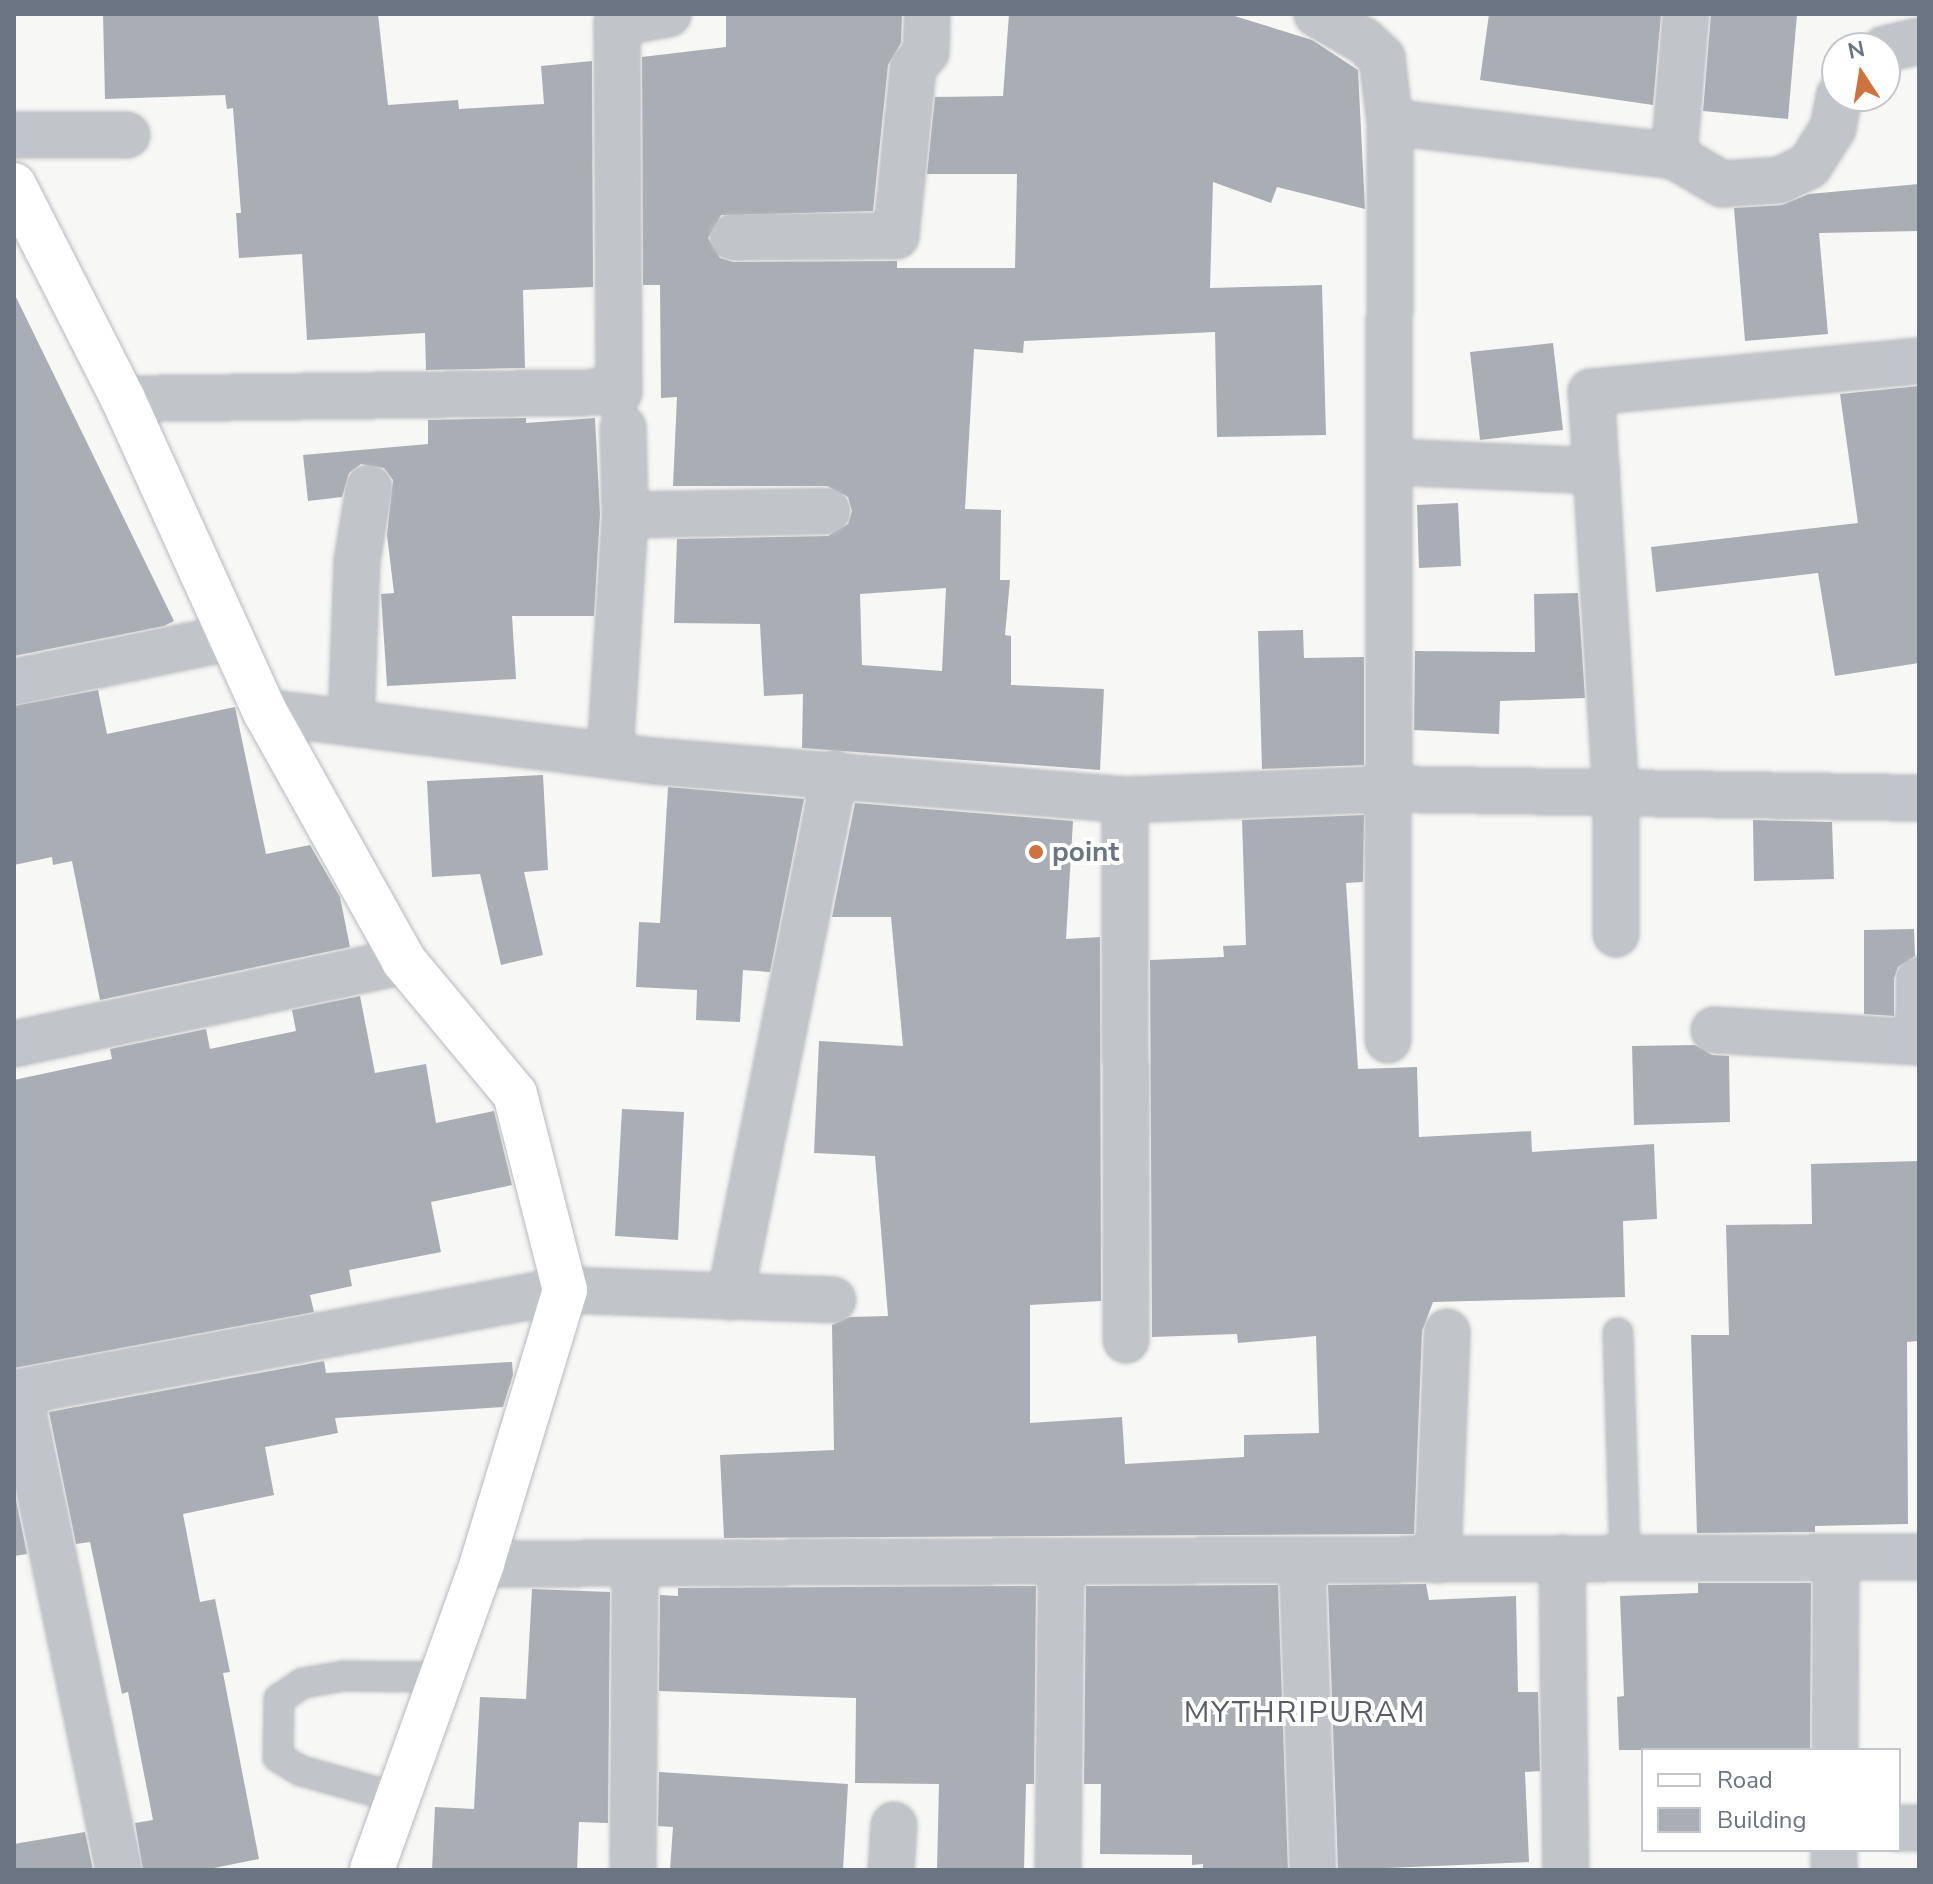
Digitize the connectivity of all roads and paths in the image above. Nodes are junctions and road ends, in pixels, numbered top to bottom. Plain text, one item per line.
1 (668, 14) edge
2 (927, 14) edge
3 (1317, 14) edge
4 (1686, 14) edge
5 (1836, 112) edge
6 (1390, 122) junction
7 (14, 135) edge
8 (127, 135) dead end
9 (1674, 156) junction
10 (14, 185) edge
11 (733, 237) dead end
12 (1919, 361) edge
13 (123, 399) junction
14 (623, 428) dead end
15 (1393, 462) junction
16 (1597, 471) junction
17 (369, 488) dead end
18 (827, 511) dead end
19 (625, 515) junction
20 (229, 638) junction
21 (14, 682) edge
22 (265, 712) junction
23 (351, 723) junction
24 (610, 755) junction
25 (835, 773) junction
26 (1388, 789) junction
27 (1616, 796) junction
28 (1919, 798) edge
29 (1125, 800) junction
30 (1616, 934) dead end
31 (404, 961) junction
32 (1919, 980) edge
33 (1919, 1024) edge
34 (1714, 1030) dead end
35 (1388, 1040) dead end
36 (1919, 1042) edge
37 (14, 1044) edge
38 (565, 1290) junction
39 (730, 1297) junction
40 (833, 1300) dead end
41 (1447, 1332) dead end
42 (1618, 1333) dead end
43 (1126, 1340) dead end
44 (17, 1393) edge
45 (1836, 1557) junction
46 (1919, 1557) edge
47 (1562, 1558) junction
48 (1625, 1558) junction
49 (1302, 1560) junction
50 (1438, 1560) junction
51 (1061, 1562) junction
52 (482, 1564) junction
53 (635, 1564) junction
54 (442, 1677) junction
55 (1835, 1748) edge
56 (398, 1798) junction
57 (894, 1825) dead end
58 (119, 1870) edge
59 (372, 1870) edge
60 (633, 1870) edge
61 (891, 1870) edge
62 (1058, 1870) edge
63 (1313, 1870) edge
64 (1566, 1870) edge

1 - 13 street
2 - 11 street
3 - 6 street
4 - 9 street
5 - 9 street
6 - 9 street
6 - 15 street
7 - 8 street
10 - 13 main road
12 - 16 street
13 - 20 main road
14 - 19 street
15 - 16 street
15 - 26 street
16 - 27 street
17 - 23 street
18 - 19 street
19 - 24 street
20 - 21 street
20 - 22 main road
22 - 23 street
22 - 31 main road
23 - 24 street
24 - 25 street
25 - 29 street
25 - 39 street
26 - 27 street
26 - 29 street
26 - 35 street
27 - 28 street
27 - 30 street
29 - 43 street
31 - 37 street
31 - 38 main road
32 - 33 street
34 - 36 street
38 - 39 street
38 - 44 street
38 - 52 main road
39 - 40 street
41 - 50 street
42 - 48 lane
44 - 58 street
45 - 46 street
45 - 48 street
45 - 55 street
47 - 48 street
47 - 50 street
47 - 64 street
49 - 50 street
49 - 51 street
49 - 63 street
51 - 53 street
51 - 62 street
52 - 53 street
52 - 54 main road
53 - 60 street
54 - 56 main road
54 - 56 lane
56 - 59 main road
57 - 61 street

